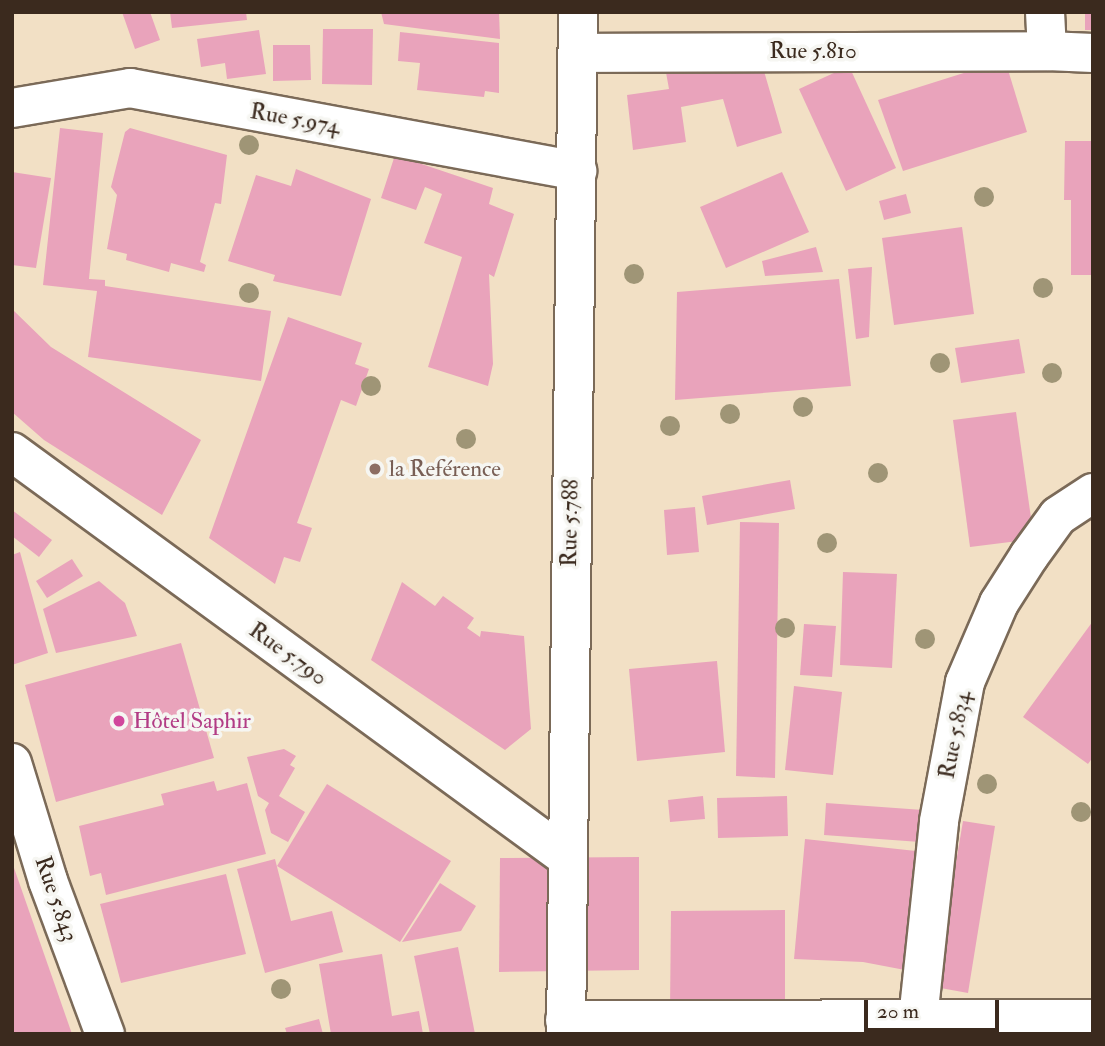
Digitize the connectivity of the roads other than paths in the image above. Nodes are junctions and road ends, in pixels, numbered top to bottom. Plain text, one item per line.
1 (578, 12) edge
2 (1045, 12) edge
3 (1047, 51) junction
4 (578, 53) junction
5 (1093, 53) edge
6 (12, 108) edge
7 (576, 171) junction
8 (12, 452) edge
9 (1093, 493) edge
10 (12, 763) edge
11 (565, 856) junction
12 (918, 1019) junction
13 (1093, 1019) edge
14 (566, 1027) edge
15 (105, 1034) edge

1 - 4 street, Rue 5.788
2 - 3 street
3 - 4 street, Rue 5.810
3 - 5 street, Rue 5.810
4 - 7 street, Rue 5.788
6 - 7 street, Rue 5.974
7 - 11 street, Rue 5.788
8 - 11 street, Rue 5.790
9 - 12 street, Rue 5.834
10 - 15 street, Rue 5.843
11 - 14 street, Rue 5.788
12 - 13 street
12 - 14 street

